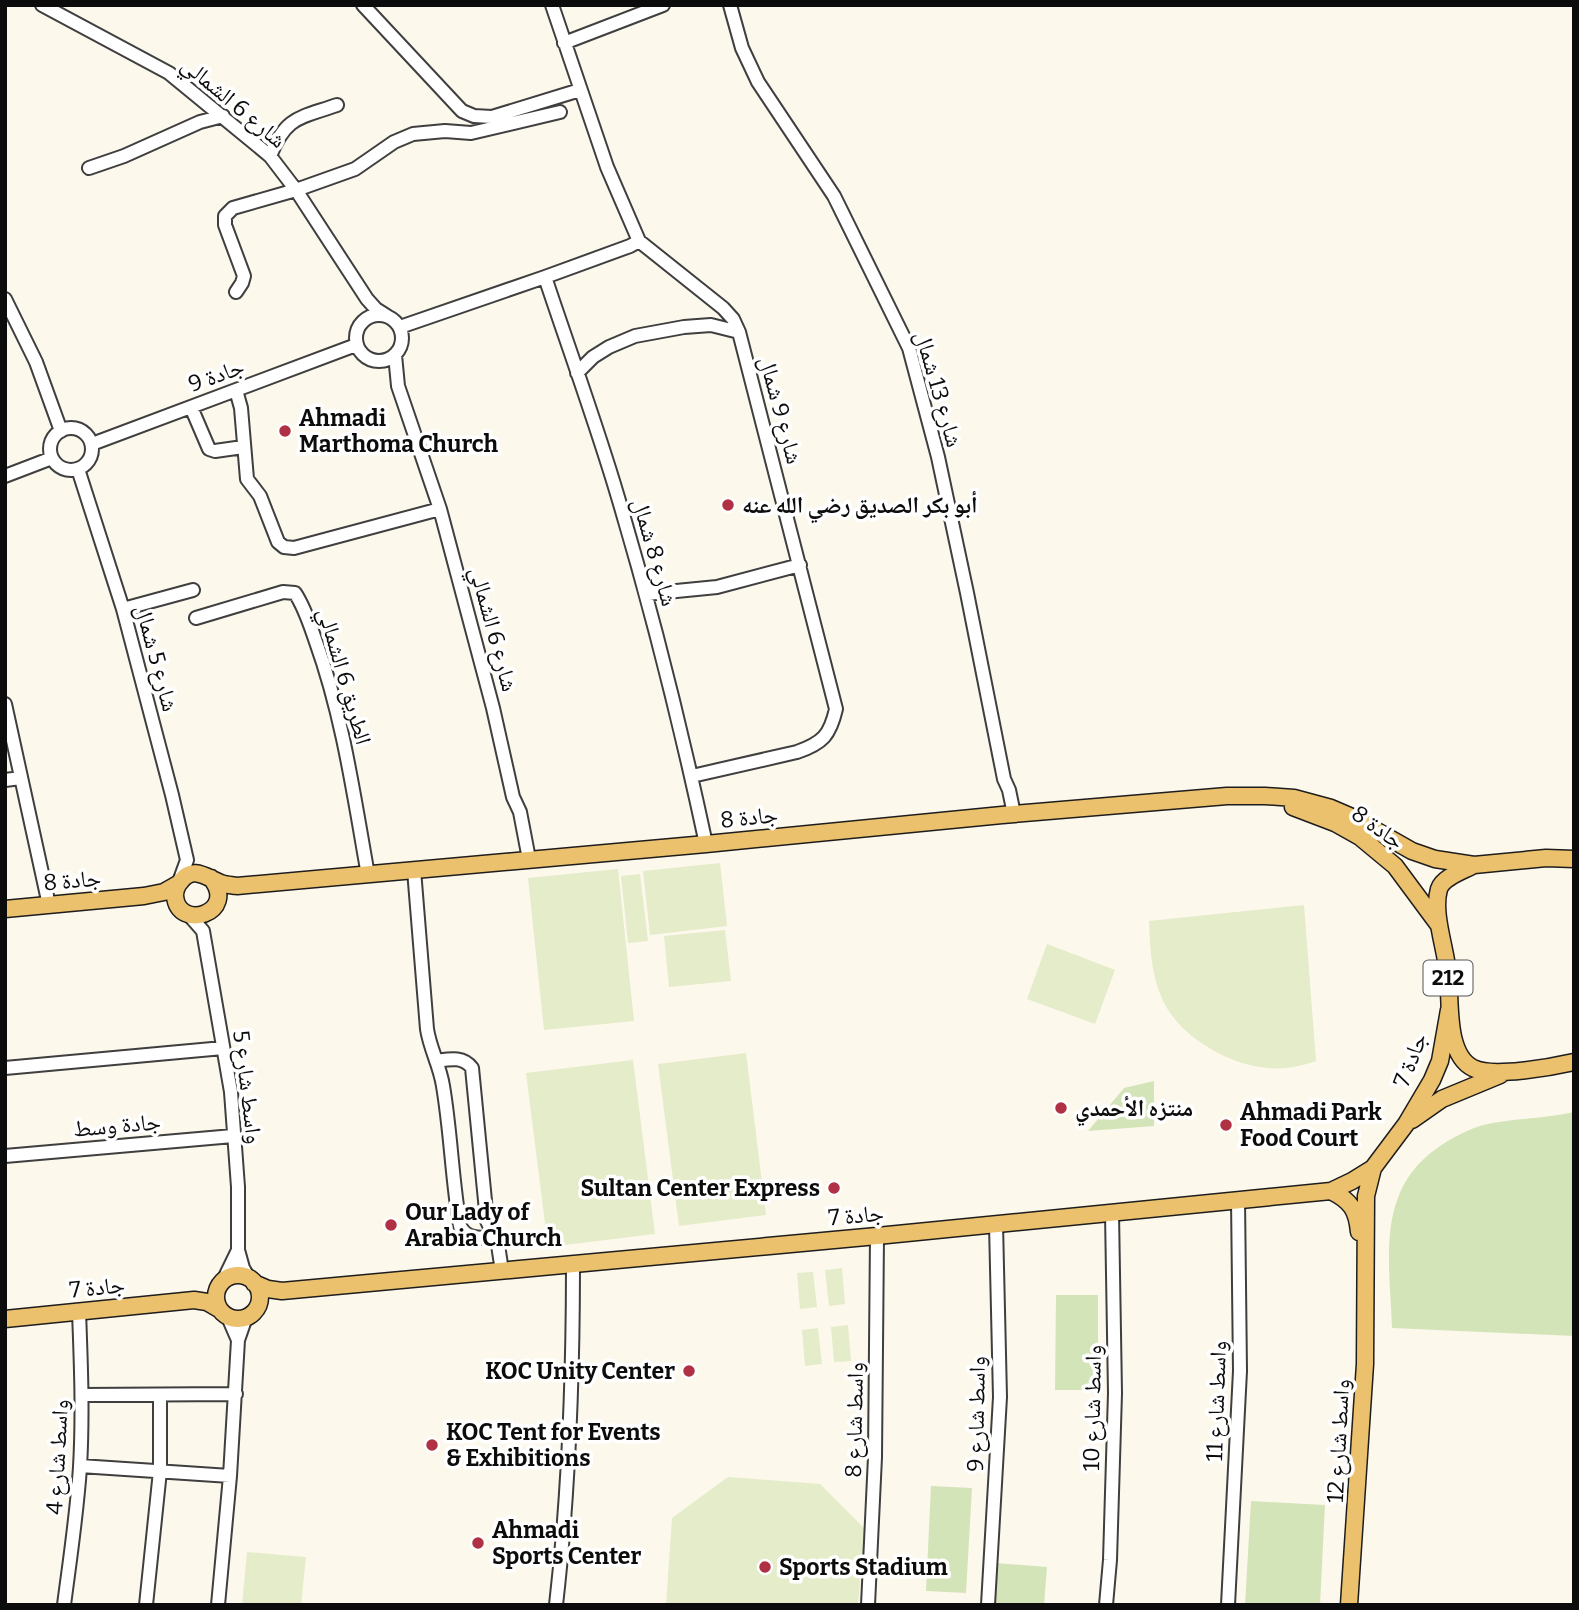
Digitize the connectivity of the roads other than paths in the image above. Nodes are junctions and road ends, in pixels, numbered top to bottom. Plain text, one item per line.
1 (42, 5) edge
2 (363, 5) edge
3 (552, 5) edge
4 (663, 5) edge
5 (730, 5) edge
6 (565, 43) junction
7 (580, 90) junction
8 (337, 105) dead end
9 (560, 112) dead end
10 (223, 116) junction
11 (270, 156) junction
12 (89, 168) dead end
13 (296, 190) junction
14 (639, 241) junction
15 (545, 277) junction
16 (354, 280) junction
17 (236, 292) dead end
18 (5, 299) edge
19 (387, 316) junction
20 (362, 321) junction
21 (400, 327) junction
22 (739, 332) junction
23 (356, 345) junction
24 (395, 355) junction
25 (373, 361) junction
26 (577, 373) junction
27 (236, 390) junction
28 (400, 395) junction
29 (191, 407) junction
30 (61, 431) junction
31 (92, 444) junction
32 (243, 447) junction
33 (52, 458) junction
34 (78, 469) junction
35 (5, 476) edge
36 (440, 509) junction
37 (800, 565) junction
38 (193, 590) dead end
39 (646, 594) junction
40 (123, 609) junction
41 (196, 618) dead end
42 (5, 704) edge
43 (692, 776) junction
44 (21, 778) junction
45 (5, 780) edge
46 (1265, 796) junction
47 (1008, 814) junction
48 (706, 844) junction
49 (1574, 859) edge
50 (187, 860) junction
51 (525, 860) junction
52 (1474, 865) junction
53 (414, 870) junction
54 (368, 875) junction
55 (209, 877) junction
56 (179, 883) junction
57 (237, 886) junction
58 (144, 896) junction
59 (216, 904) junction
60 (49, 905) junction
61 (5, 909) edge
62 (186, 913) junction
63 (1439, 926) junction
64 (203, 931) junction
65 (1449, 1010) junction
66 (223, 1048) junction
67 (436, 1061) junction
68 (1574, 1062) edge
69 (5, 1069) edge
70 (1509, 1072) junction
71 (1406, 1124) junction
72 (233, 1136) junction
73 (5, 1156) edge
74 (1373, 1168) junction
75 (1331, 1191) junction
76 (1238, 1199) junction
77 (1112, 1213) junction
78 (996, 1224) junction
79 (877, 1236) junction
80 (494, 1237) junction
81 (238, 1250) junction
82 (573, 1264) junction
83 (502, 1271) junction
84 (1365, 1280) junction
85 (252, 1281) junction
86 (221, 1284) junction
87 (282, 1291) junction
88 (194, 1300) junction
89 (79, 1312) junction
90 (252, 1312) junction
91 (223, 1313) junction
92 (5, 1319) edge
93 (238, 1340) junction
94 (236, 1394) junction
95 (82, 1395) junction
96 (160, 1395) junction
97 (80, 1466) junction
98 (160, 1471) junction
99 (230, 1476) junction
100 (64, 1605) edge
101 (146, 1605) edge
102 (218, 1605) edge
103 (556, 1605) edge
104 (868, 1605) edge
105 (988, 1605) edge
106 (1106, 1605) edge
107 (1228, 1605) edge
108 (1349, 1605) edge

1 - 10 street, شارع 6 الشمالي
2 - 7 street
3 - 6 street, شارع 9 شمال
4 - 6 street
5 - 47 street, شارع 13 شمال
6 - 7 street, شارع 9 شمال
7 - 14 street, شارع 9 شمال
8 - 11 street
9 - 13 street
10 - 11 street, شارع 6 الشمالي
10 - 12 street
11 - 13 street, شارع 6 الشمالي
13 - 16 street, شارع 6 الشمالي
13 - 17 street
14 - 15 street
14 - 22 street, شارع 9 شمال
15 - 21 street
15 - 26 street, شارع 8 شمال
16 - 19 street, شارع 6 الشمالي
16 - 20 street, شارع 6 الشمالي
18 - 30 street
19 - 20 street
19 - 21 street
20 - 23 street
21 - 24 street
22 - 26 street
22 - 37 street, شارع 9 شمال
23 - 25 street
23 - 27 street, جادة 9
24 - 25 street
24 - 28 street, شارع 6 الشمالي
25 - 28 street, شارع 6 الشمالي
26 - 39 street, شارع 8 شمال
27 - 29 street, جادة 9
27 - 32 street
28 - 36 street, شارع 6 الشمالي
29 - 31 street, جادة 9
29 - 32 street
30 - 31 street
30 - 33 street
31 - 34 street
32 - 36 street
33 - 34 street
33 - 35 street
34 - 40 street, شارع 5 شمال
36 - 51 street, شارع 6 الشمالي
37 - 39 street
37 - 43 street, شارع 9 شمال
38 - 40 street
39 - 43 street, شارع 8 شمال
40 - 50 street, شارع 5 شمال
41 - 54 street, الطريق 6 الشمالي
42 - 44 street
43 - 48 street, شارع 8 شمال
44 - 45 street
44 - 60 street
46 - 47 main road, جادة 8
46 - 52 main road, جادة 8
46 - 63 main road, جادة 8
47 - 48 main road, جادة 8
48 - 51 main road, جادة 8
49 - 52 main road, 212
50 - 55 street
50 - 56 street
51 - 53 main road, جادة 8
52 - 63 main road, 212
53 - 54 main road, جادة 8
53 - 67 street
54 - 57 main road, جادة 8
55 - 56 main road
55 - 57 main road, جادة 8
55 - 59 main road
56 - 58 main road, جادة 8
56 - 62 main road
57 - 59 main road, جادة 8
58 - 60 main road, جادة 8
58 - 62 main road, جادة 8
59 - 62 main road
59 - 64 street
60 - 61 main road, جادة 8
62 - 64 street
63 - 65 main road, 212
64 - 66 street, واسط شارع 5
65 - 70 main road, 212
65 - 71 main road, جادة 7
66 - 69 street
66 - 72 street, واسط شارع 5
67 - 80 street
67 - 80 street
68 - 70 main road, 212
70 - 71 main road, جادة 7
71 - 74 main road, جادة 7
72 - 73 street, جادة وسط
72 - 81 street, واسط شارع 5
74 - 75 main road, جادة 7
74 - 84 main road, واسط شارع 12
75 - 76 main road, جادة 7
75 - 84 main road, واسط شارع 12
76 - 77 main road, جادة 7
76 - 107 street, واسط شارع 11
77 - 78 main road, جادة 7
77 - 106 street, واسط شارع 10
78 - 79 main road, جادة 7
78 - 105 street, واسط شارع 9
79 - 82 main road, جادة 7
79 - 104 street, واسط شارع 8
80 - 83 street
81 - 85 street, واسط شارع 5
81 - 86 street, واسط شارع 5
82 - 83 main road, جادة 7
82 - 103 street
83 - 87 main road, جادة 7
84 - 108 main road, واسط شارع 12
85 - 86 main road
85 - 87 main road, جادة 7
85 - 90 main road
86 - 88 main road, جادة 7
86 - 91 main road
87 - 90 main road, جادة 7
88 - 89 main road, جادة 7
88 - 91 main road, جادة 7
89 - 92 main road, جادة 7
89 - 95 street, واسط شارع 4
90 - 91 main road
90 - 93 street
91 - 93 street
93 - 94 street
94 - 96 street
94 - 99 street
95 - 96 street
95 - 97 street, واسط شارع 4
96 - 98 street
97 - 98 street
97 - 100 street, واسط شارع 4
98 - 99 street
98 - 101 street
99 - 102 street

